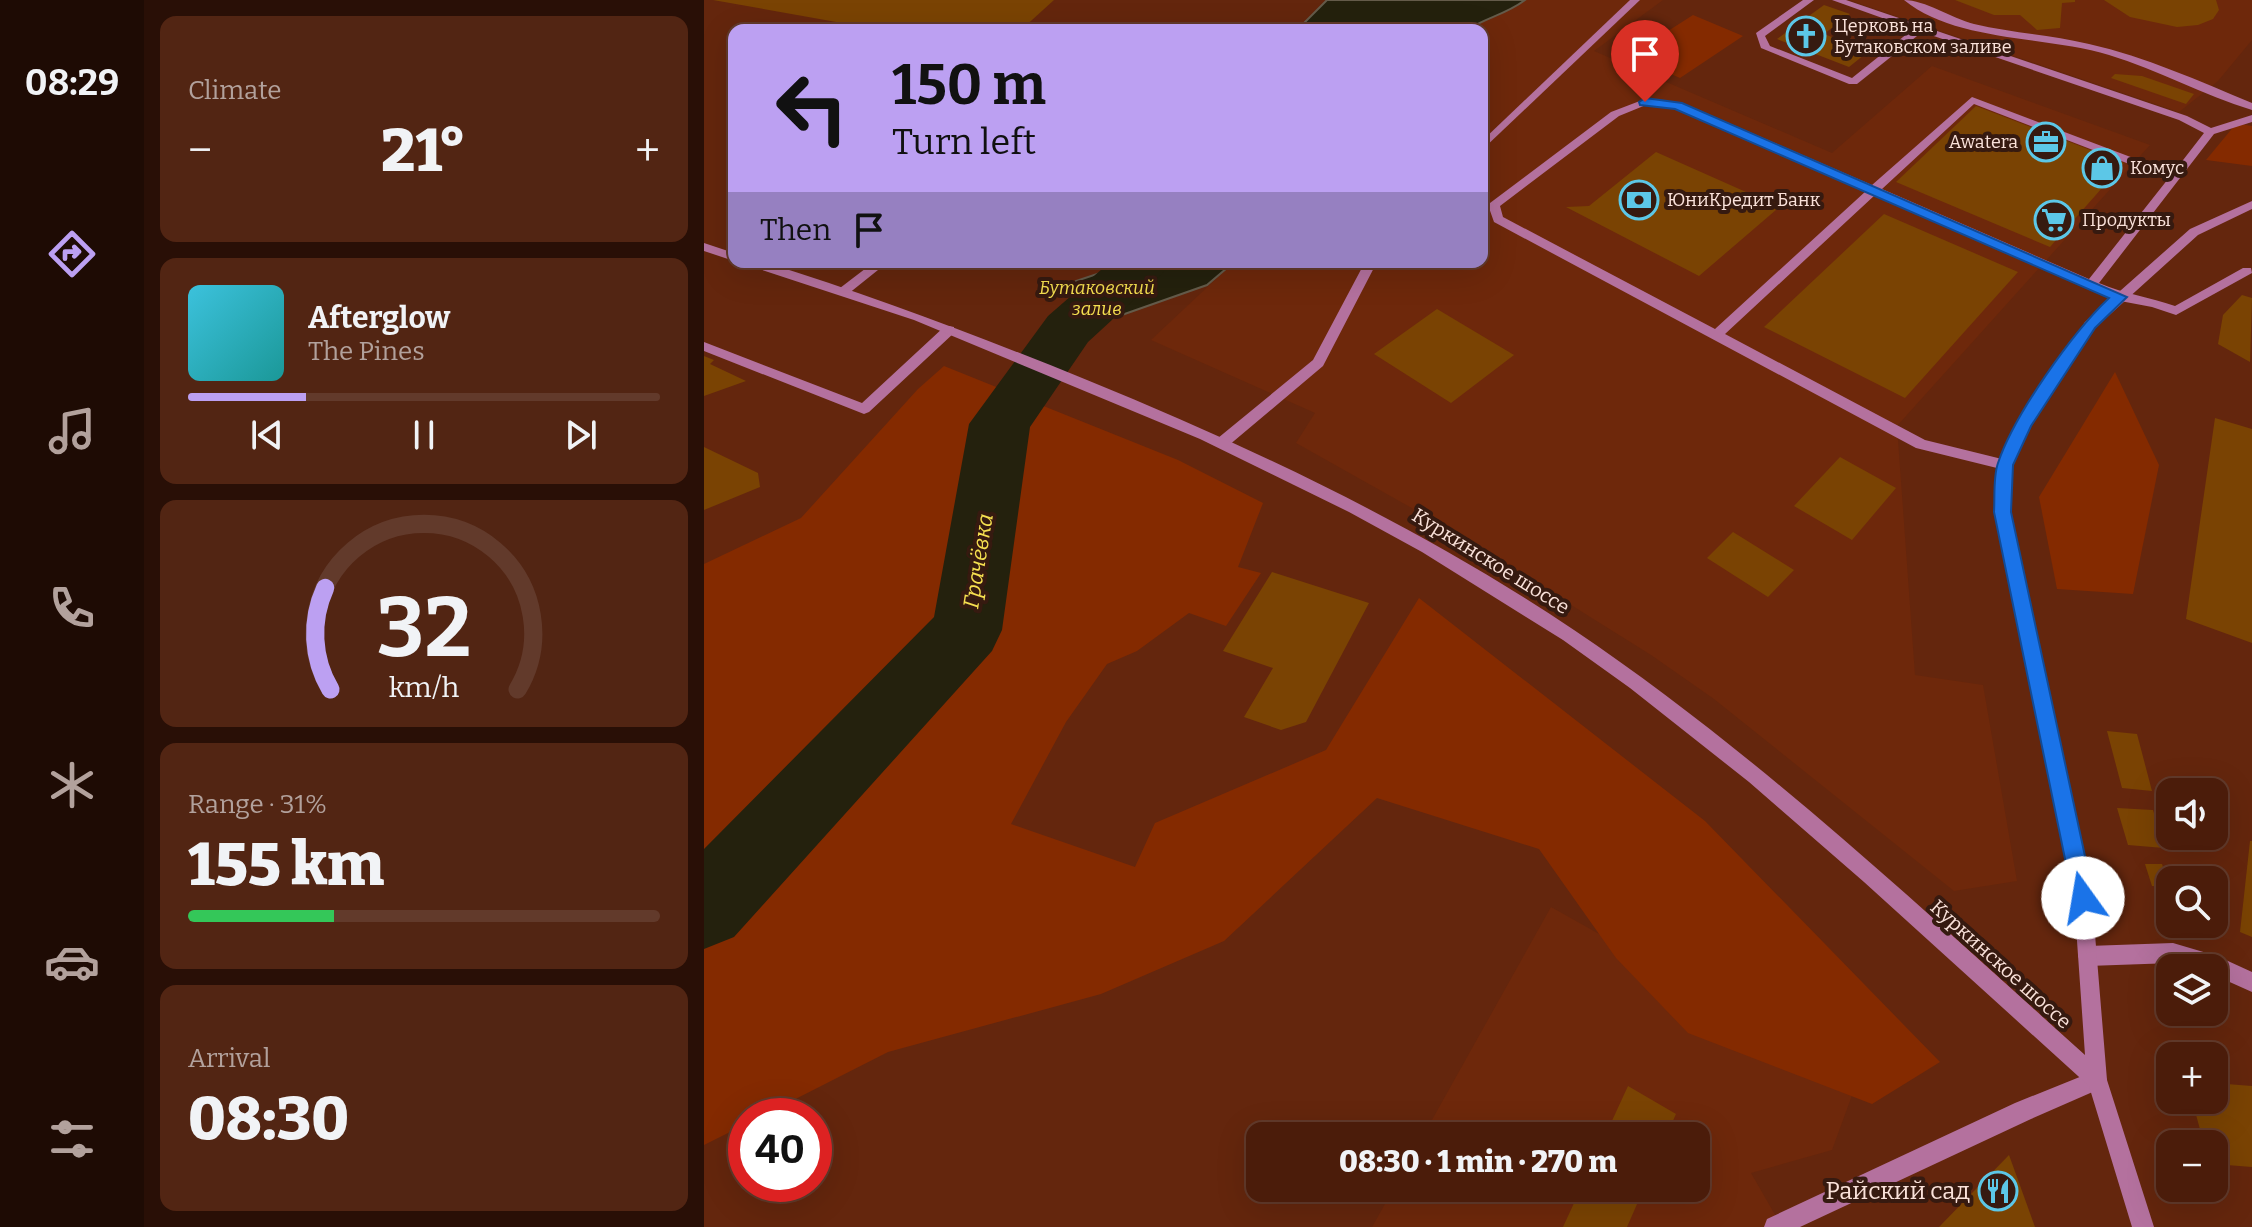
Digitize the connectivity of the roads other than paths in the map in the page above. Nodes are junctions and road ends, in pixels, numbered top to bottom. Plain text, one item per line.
1 (1635, 0) edge
2 (1809, 0) edge
3 (1837, 0) edge
4 (1861, 0) edge
5 (1909, 0) edge
6 (1921, 28) junction
7 (2252, 107) edge
8 (2252, 118) edge
9 (2223, 128) junction
10 (2210, 132) junction
11 (1488, 141) edge
12 (2174, 177) junction
13 (1874, 190) junction
14 (2252, 205) edge
15 (704, 247) edge
16 (728, 255) edge
17 (770, 268) edge
18 (874, 268) edge
19 (1368, 268) edge
20 (2247, 271) dead end
21 (2091, 285) junction
22 (844, 291) junction
23 (2119, 297) junction
24 (949, 330) junction
25 (1715, 336) junction
26 (704, 346) edge
27 (1223, 442) junction
28 (2005, 465) junction
29 (2088, 956) junction
30 (2252, 982) edge
31 (2097, 1080) junction
32 (1775, 1227) edge
33 (2143, 1227) edge

1 - 11 street
2 - 6 street
3 - 6 street
4 - 9 street
5 - 7 street
6 - 10 street
8 - 9 street
9 - 10 street
10 - 12 street
12 - 13 street
12 - 21 street
13 - 21 street
13 - 25 street
13 - 25 street
14 - 23 street
15 - 16 street
17 - 22 street, Куркинское шоссе
18 - 22 street
19 - 27 street
20 - 23 street
21 - 23 street
22 - 24 street, Куркинское шоссе
23 - 28 street
24 - 26 street
24 - 27 street, Куркинское шоссе
25 - 28 street
27 - 31 street, Куркинское шоссе
28 - 29 street
29 - 30 street
29 - 31 street
31 - 32 street
31 - 33 street

